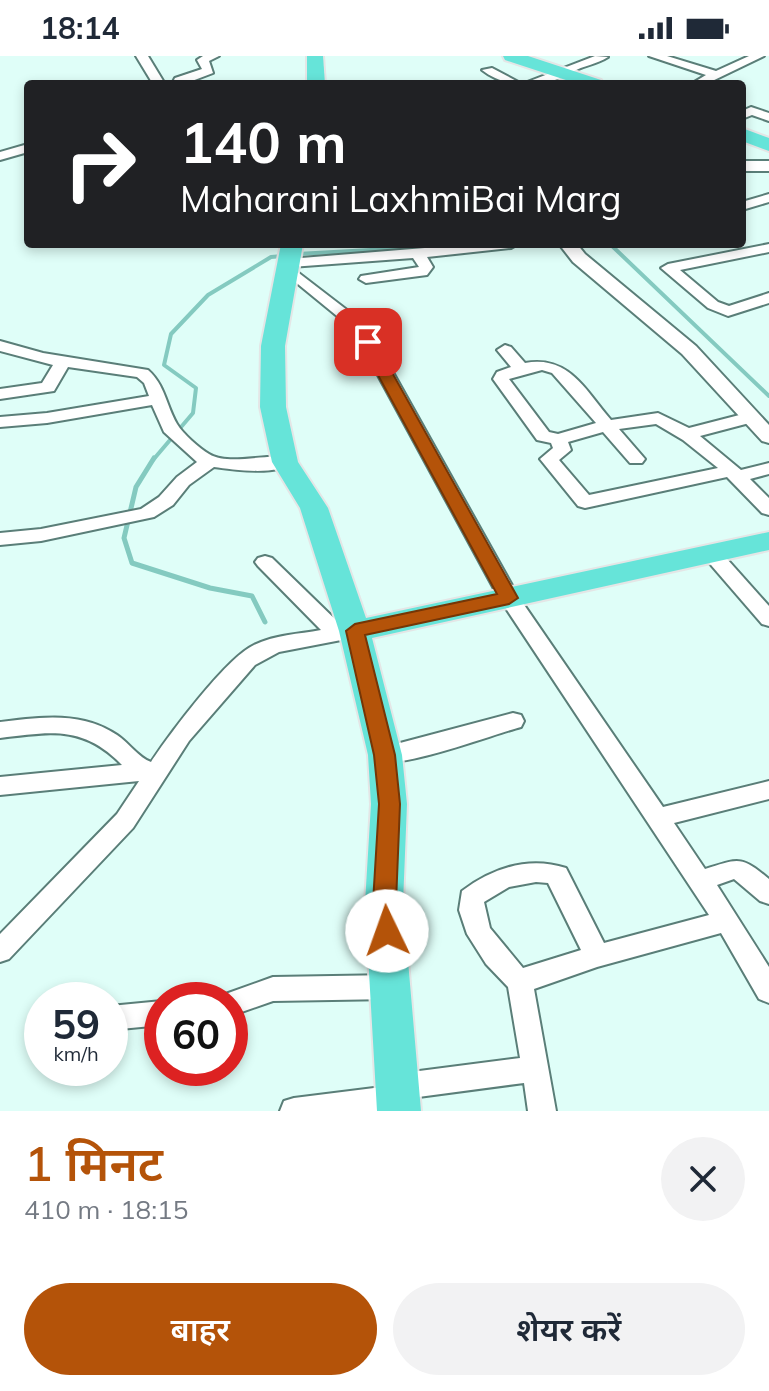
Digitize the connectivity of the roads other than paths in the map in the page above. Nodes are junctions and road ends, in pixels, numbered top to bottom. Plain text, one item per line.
1 (142, 56) edge
2 (213, 56) edge
3 (315, 56) edge
4 (511, 56) edge
5 (656, 56) edge
6 (758, 56) edge
7 (602, 57) edge
8 (488, 70) dead end
9 (562, 73) junction
10 (717, 75) junction
11 (157, 80) edge
12 (179, 80) edge
13 (316, 80) edge
14 (508, 80) edge
15 (540, 80) edge
16 (583, 80) edge
17 (706, 80) edge
18 (746, 113) edge
19 (769, 117) edge
20 (746, 136) edge
21 (0, 140) edge
22 (24, 141) edge
23 (769, 145) edge
24 (24, 149) edge
25 (0, 156) edge
26 (746, 166) edge
27 (769, 166) edge
28 (769, 198) edge
29 (746, 205) edge
30 (571, 248) edge
31 (740, 248) edge
32 (769, 248) edge
33 (434, 249) edge
34 (417, 253) junction
35 (750, 254) junction
36 (290, 257) edge
37 (769, 265) edge
38 (366, 279) dead end
39 (769, 298) edge
40 (728, 311) junction
41 (705, 319) dead end
42 (0, 346) edge
43 (505, 350) dead end
44 (23, 355) junction
45 (0, 360) edge
46 (63, 361) junction
47 (521, 369) junction
48 (0, 394) edge
49 (159, 399) junction
50 (751, 417) junction
51 (0, 422) edge
52 (606, 426) junction
53 (684, 435) junction
54 (769, 437) edge
55 (558, 439) junction
56 (636, 459) dead end
57 (210, 461) junction
58 (285, 462) junction
59 (769, 468) edge
60 (734, 474) junction
61 (769, 509) edge
62 (0, 539) edge
63 (769, 541) edge
64 (712, 554) junction
65 (265, 562) dead end
66 (509, 598) junction
67 (769, 619) edge
68 (346, 632) junction
69 (513, 721) dead end
70 (0, 730) edge
71 (385, 755) junction
72 (150, 771) junction
73 (0, 786) edge
74 (769, 790) edge
75 (657, 818) junction
76 (699, 881) junction
77 (769, 894) edge
78 (727, 921) junction
79 (0, 951) edge
80 (597, 956) junction
81 (522, 983) junction
82 (392, 987) junction
83 (769, 991) edge
84 (248, 998) edge
85 (536, 1069) junction
86 (397, 1099) edge
87 (294, 1111) edge
88 (542, 1111) edge

1 - 11 street
2 - 12 street
3 - 13 main road
4 - 9 main road
5 - 10 street
6 - 10 street
7 - 9 street
8 - 14 street
9 - 15 street
9 - 16 main road
10 - 17 street
18 - 19 street
20 - 23 main road
21 - 22 street
24 - 25 street
26 - 27 street
28 - 29 street
30 - 50 street
31 - 35 street
32 - 35 street
33 - 34 street
34 - 36 street
34 - 38 street
35 - 37 street
35 - 40 street
36 - 58 main road
36 - 66 street
39 - 40 street
40 - 41 street
42 - 44 street
43 - 47 street
44 - 45 street
44 - 46 street
46 - 48 street
46 - 49 street
47 - 52 street
47 - 55 street
49 - 51 street
49 - 57 street
50 - 53 street
50 - 54 street
52 - 53 street
52 - 55 street
52 - 56 street
53 - 60 street
55 - 60 street
57 - 58 street
57 - 62 street
58 - 68 main road
59 - 60 street
60 - 61 street
63 - 64 main road
64 - 66 main road
64 - 67 street
65 - 68 street
66 - 68 main road
66 - 75 street
68 - 71 main road
68 - 72 street
69 - 71 street
70 - 72 street
71 - 82 main road
72 - 73 street
72 - 79 street
74 - 75 street
75 - 76 street
76 - 77 street
76 - 78 street
78 - 80 street
78 - 83 street
80 - 81 street
80 - 81 street
81 - 85 street
82 - 84 street
82 - 86 main road
85 - 86 street
85 - 88 street
86 - 87 street

